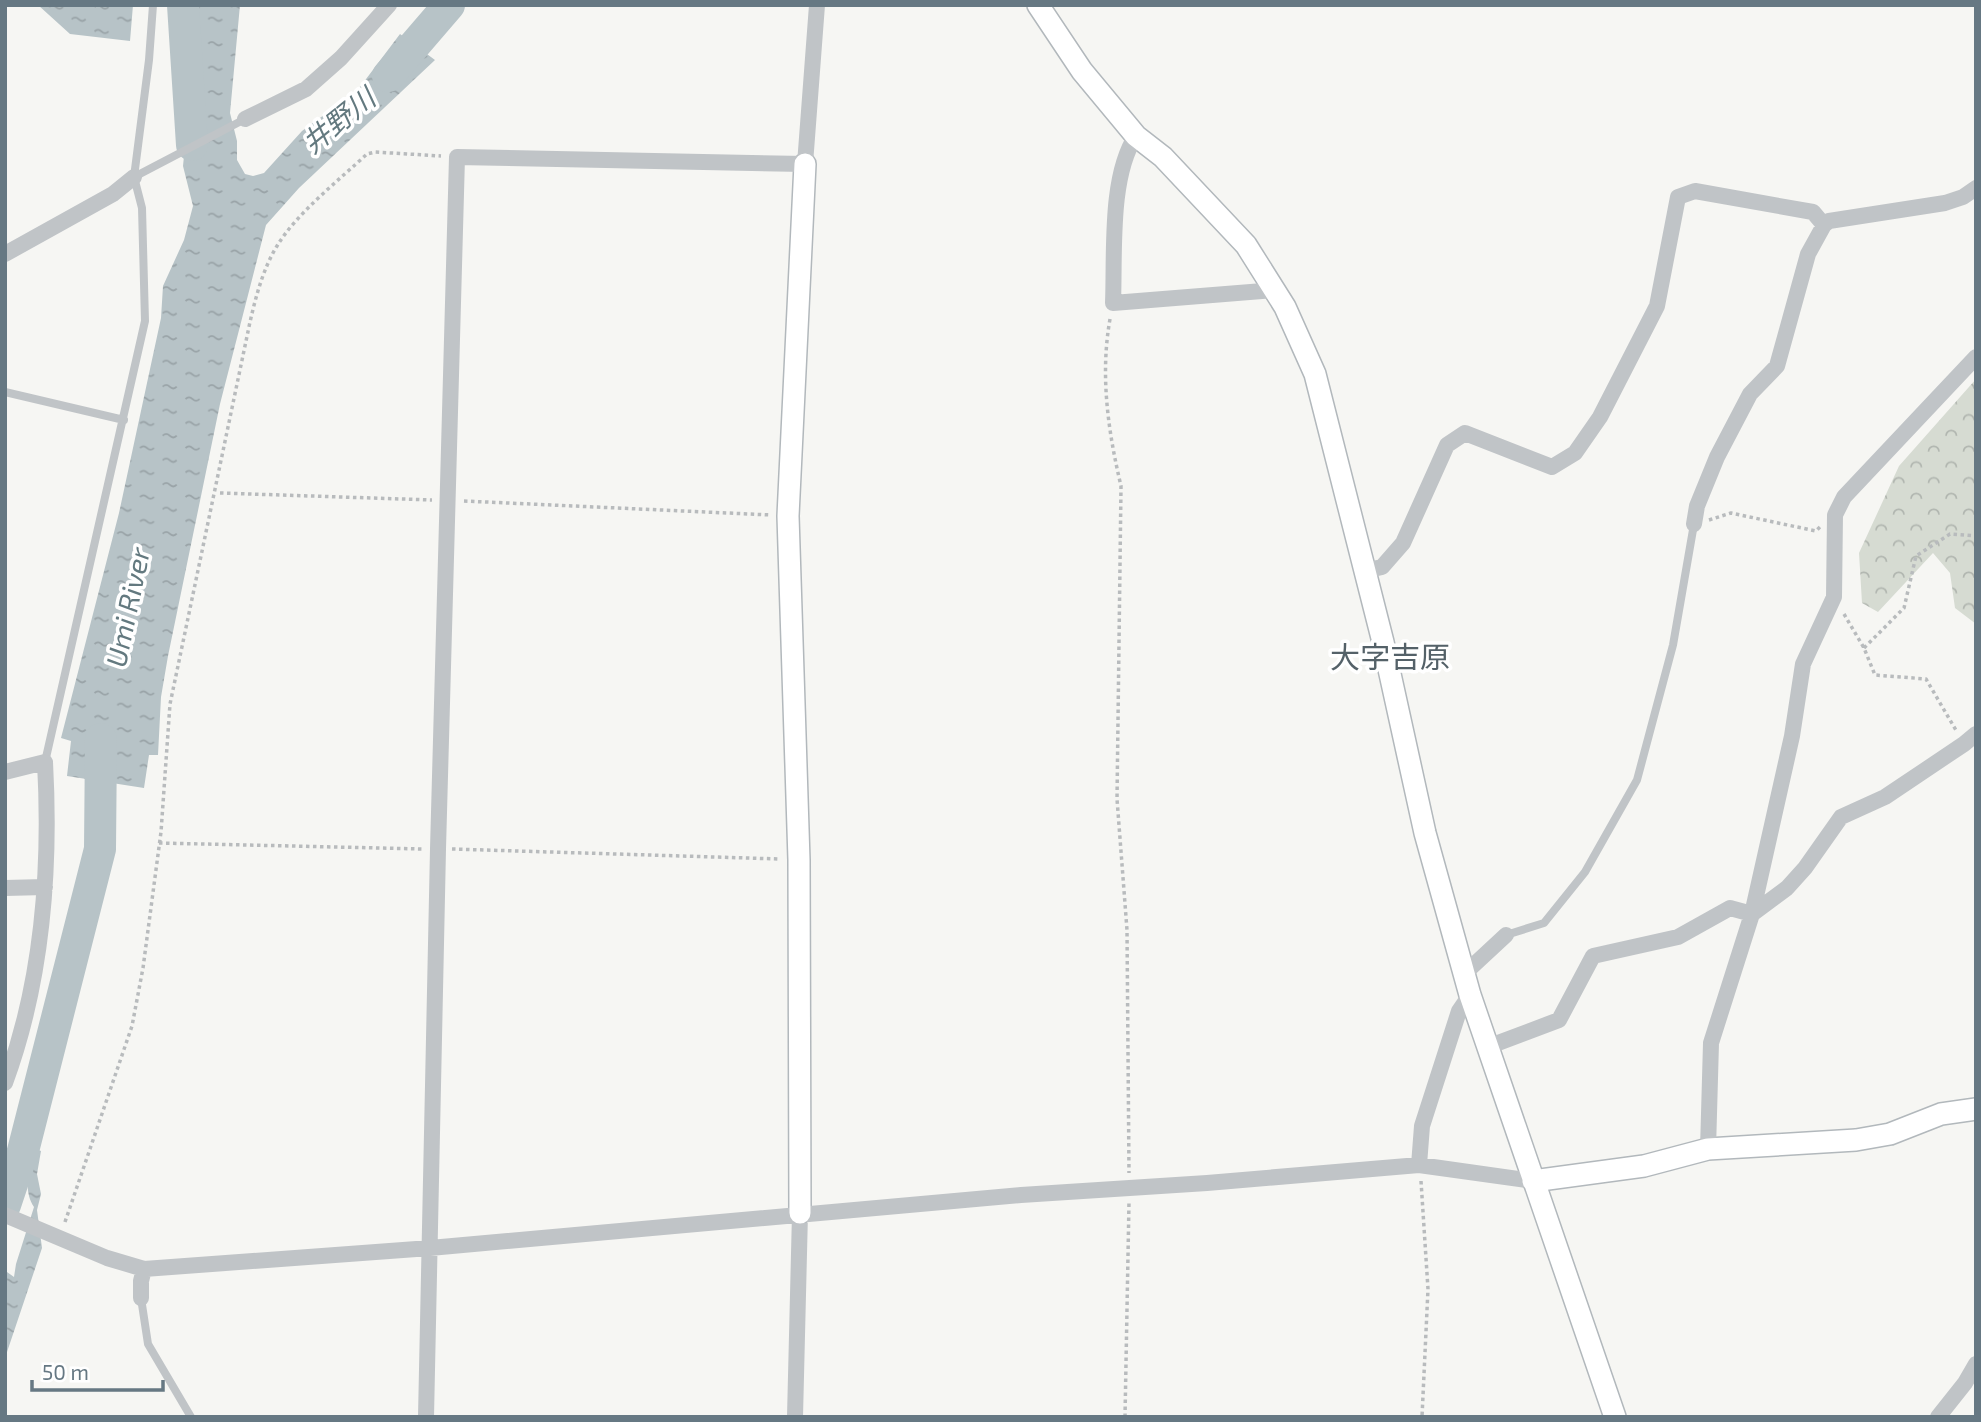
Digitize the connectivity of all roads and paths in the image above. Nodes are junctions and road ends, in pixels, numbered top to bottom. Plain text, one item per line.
1 (153, 5) edge
2 (388, 5) edge
3 (817, 5) edge
4 (1038, 5) edge
5 (245, 119) joint
6 (1136, 136) junction
7 (457, 157) junction
8 (805, 164) junction
9 (134, 177) junction
10 (1976, 188) edge
11 (1824, 225) junction
12 (5, 254) edge
13 (1275, 290) junction
14 (1113, 303) junction
15 (1976, 357) edge
16 (5, 392) edge
17 (124, 420) junction
18 (220, 493) dead end
19 (447, 500) junction
20 (1835, 515) junction
21 (788, 516) junction
22 (1694, 524) junction
23 (1976, 536) edge
24 (1364, 571) junction
25 (1834, 597) junction
26 (1864, 648) junction
27 (1970, 739) edge
28 (45, 762) junction
29 (5, 772) edge
30 (159, 843) junction
31 (438, 849) junction
32 (799, 860) junction
33 (45, 887) junction
34 (5, 888) edge
35 (1752, 914) junction
36 (1506, 935) joint
37 (1464, 974) junction
38 (1470, 995) junction
39 (1490, 1046) junction
40 (5, 1083) edge
41 (1976, 1109) edge
42 (1708, 1149) junction
43 (1419, 1165) junction
44 (1533, 1181) junction
45 (1129, 1186) junction
46 (800, 1213) junction
47 (5, 1215) edge
48 (58, 1238) junction
49 (430, 1248) junction
50 (144, 1269) junction
51 (141, 1298) joint
52 (1976, 1364) edge
53 (191, 1417) edge
54 (426, 1417) edge
55 (795, 1417) edge
56 (1125, 1417) edge
57 (1422, 1417) edge
58 (1615, 1417) edge
59 (1938, 1417) edge

1 - 9 lane
2 - 5 street
3 - 8 street
4 - 6 street
5 - 9 lane
6 - 13 street
6 - 14 street
7 - 8 street
7 - 19 street
7 - 30 path
8 - 21 street
9 - 12 street
9 - 17 lane
10 - 11 street
11 - 22 street
11 - 24 street
13 - 14 street
13 - 24 street
14 - 45 path
15 - 20 street
16 - 17 lane
17 - 28 lane
18 - 19 path
19 - 21 path
19 - 31 street
20 - 22 path
20 - 25 street
21 - 32 street
22 - 36 lane
23 - 26 path
24 - 37 street
25 - 26 path
25 - 35 street
26 - 27 path
27 - 35 street
28 - 29 street
28 - 33 street
30 - 31 path
30 - 48 path
31 - 32 path
31 - 49 street
32 - 46 street
33 - 34 street
33 - 40 street
35 - 39 street
35 - 42 street
36 - 37 street
37 - 38 street
38 - 39 street
38 - 43 street
39 - 44 street
41 - 42 street
42 - 44 street
43 - 44 street
43 - 45 street
43 - 57 path
44 - 58 street
45 - 46 street
45 - 56 path
46 - 49 street
46 - 55 street
47 - 48 street
48 - 50 street
49 - 50 street
49 - 54 street
50 - 51 street
51 - 53 lane
52 - 59 street

